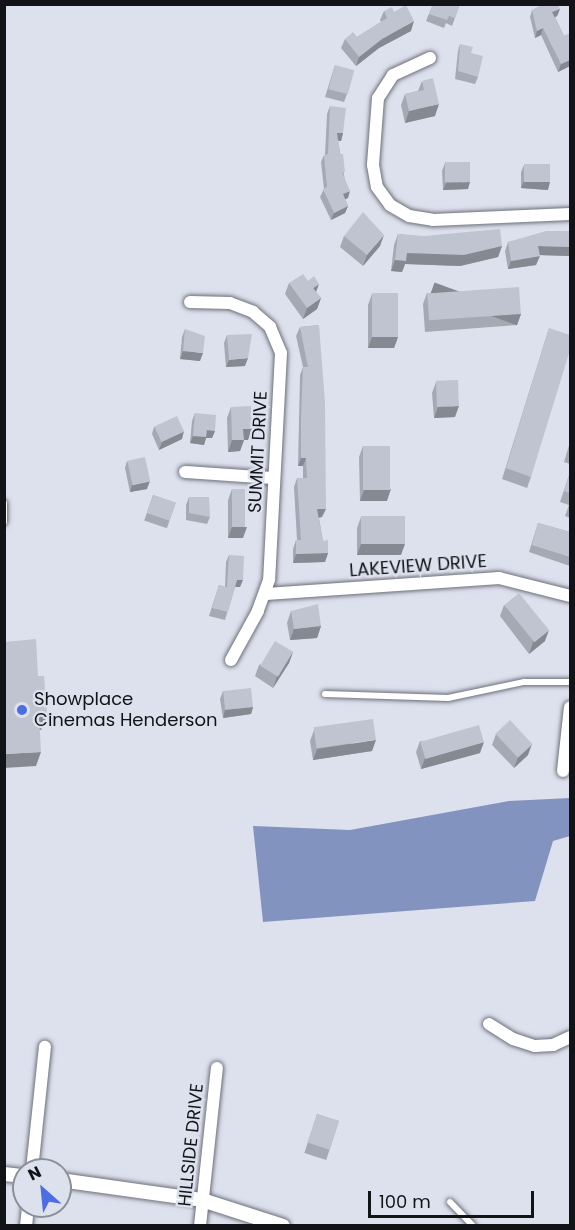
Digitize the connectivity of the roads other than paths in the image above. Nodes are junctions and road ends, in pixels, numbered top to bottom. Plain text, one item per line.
1 (430, 58) dead end
2 (570, 214) edge
3 (190, 302) dead end
4 (185, 472) dead end
5 (274, 478) junction
6 (4, 503) edge
7 (4, 522) edge
8 (266, 594) junction
9 (570, 596) edge
10 (231, 660) dead end
11 (570, 682) edge
12 (325, 694) dead end
13 (570, 707) edge
14 (563, 771) dead end
15 (489, 1024) dead end
16 (570, 1037) edge
17 (45, 1047) dead end
18 (217, 1068) dead end
19 (33, 1158) edge
20 (72, 1182) edge
21 (202, 1200) junction
22 (450, 1202) dead end
23 (200, 1226) edge
24 (283, 1226) edge
25 (473, 1226) edge

1 - 2 street
3 - 5 street, SUMMIT DRIVE
4 - 5 street
5 - 8 street, SUMMIT DRIVE
6 - 7 lane
8 - 9 street, LAKEVIEW DRIVE
8 - 10 street, SUMMIT DRIVE
11 - 12 lane
13 - 14 street
15 - 16 street
17 - 19 street
18 - 21 street, HILLSIDE DRIVE
20 - 21 street
21 - 23 street, HILLSIDE DRIVE
21 - 24 street
22 - 25 lane

